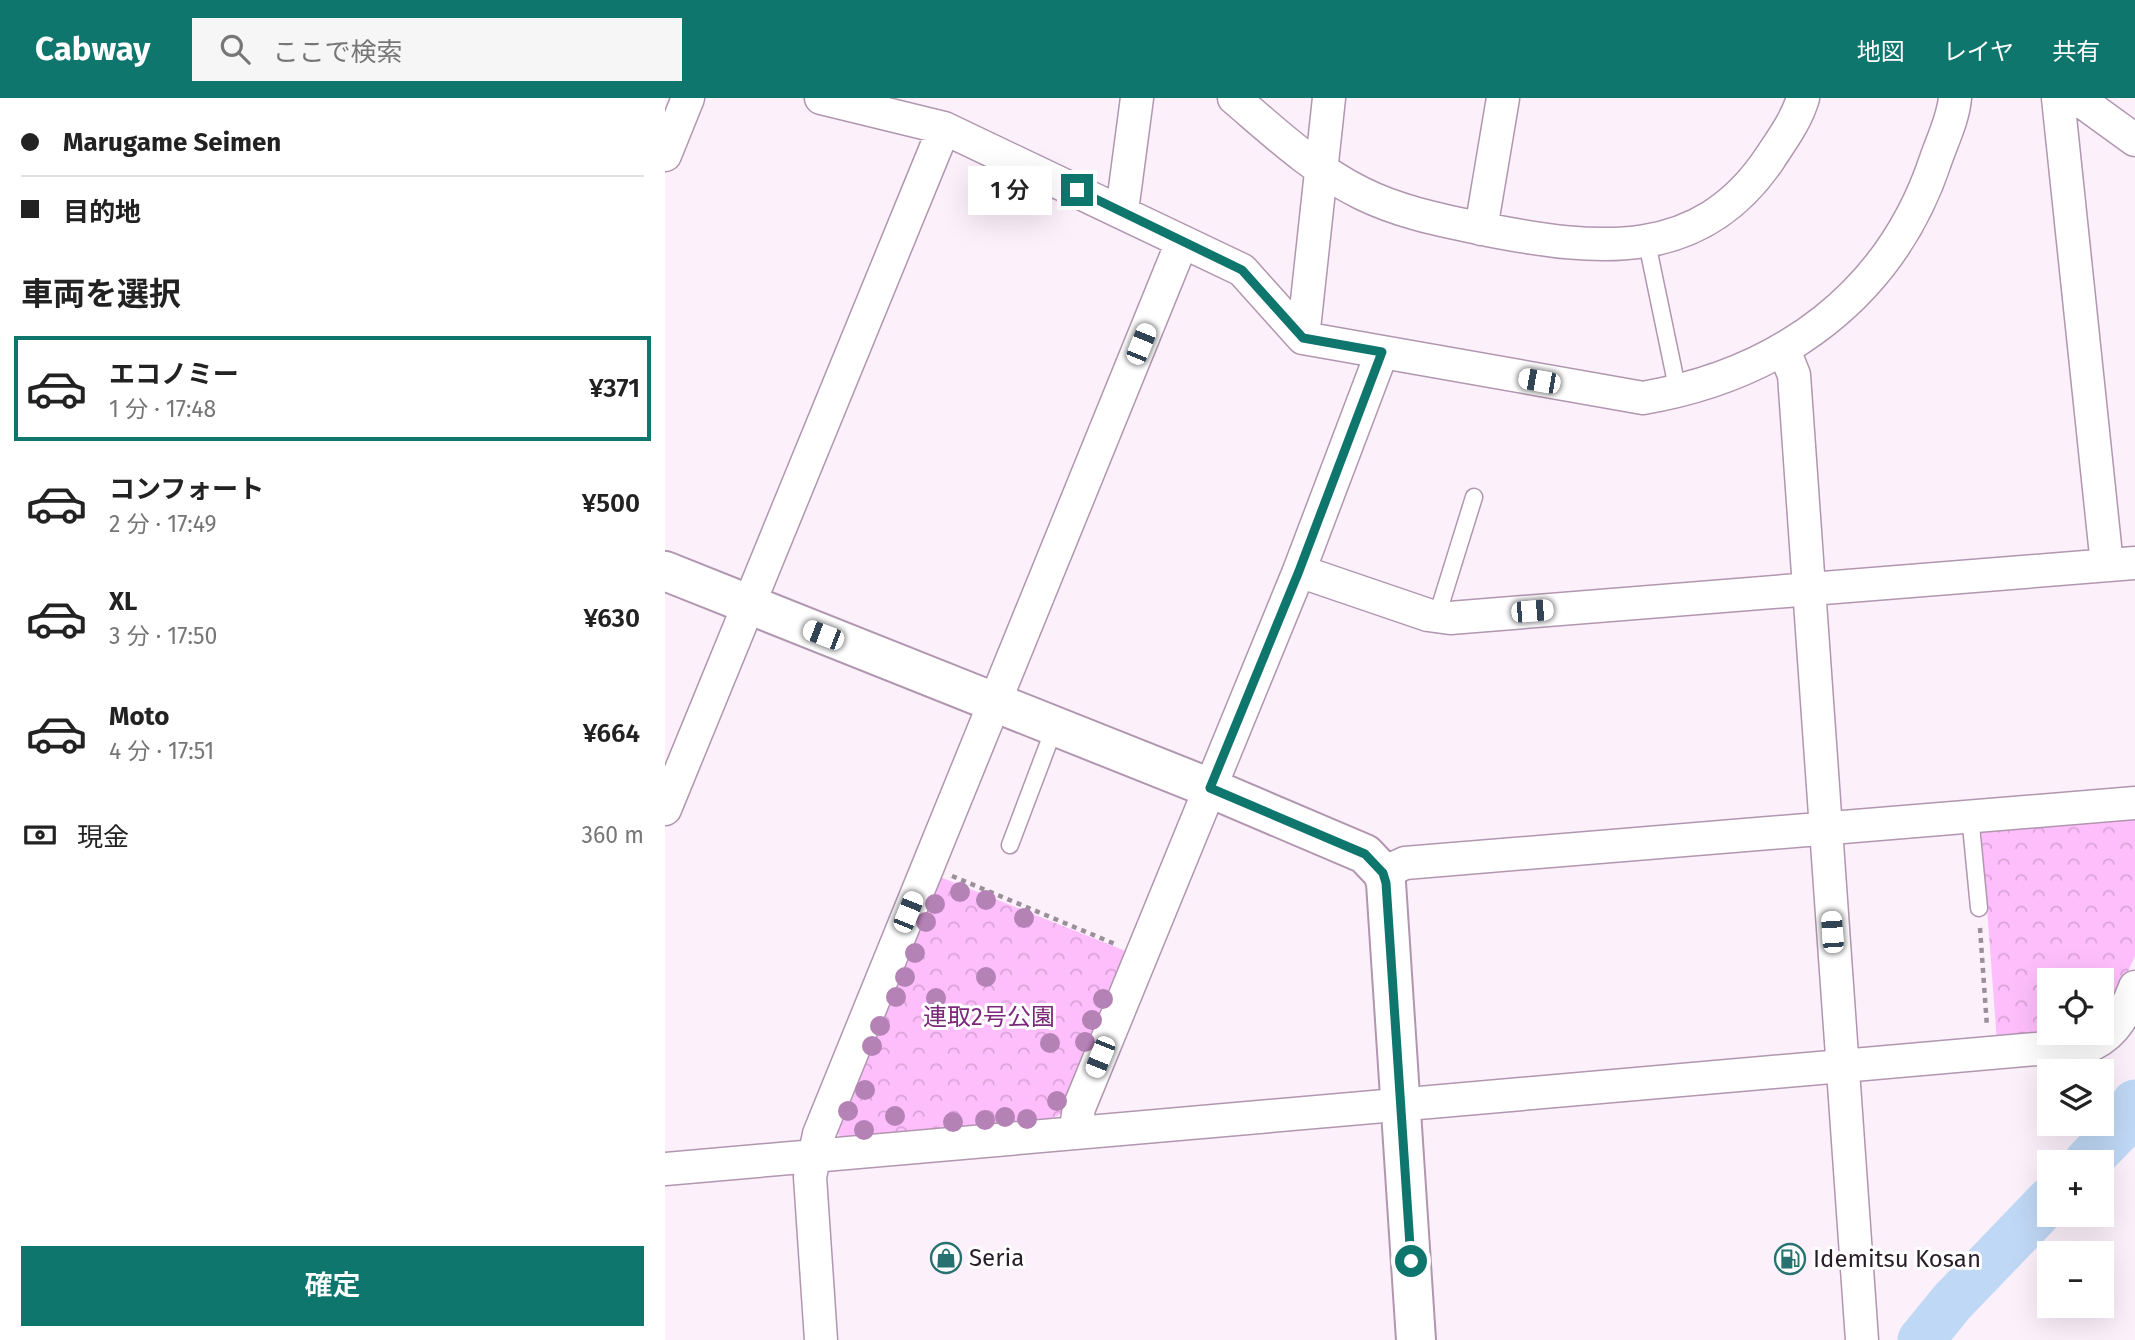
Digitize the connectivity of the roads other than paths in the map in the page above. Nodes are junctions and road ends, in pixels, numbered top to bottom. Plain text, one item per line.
1 (688, 98) edge
2 (821, 98) edge
3 (1137, 98) edge
4 (1234, 98) edge
5 (1329, 98) edge
6 (1503, 98) edge
7 (1803, 98) edge
8 (1955, 98) edge
9 (2058, 98) edge
10 (2077, 98) edge
11 (944, 128) junction
12 (2135, 140) edge
13 (665, 155) edge
14 (1319, 169) junction
15 (1122, 211) junction
16 (1482, 229) junction
17 (1182, 242) junction
18 (1647, 243) junction
19 (1303, 338) junction
20 (1784, 350) junction
21 (1382, 352) junction
22 (1678, 392) junction
23 (1474, 497) dead end
24 (2121, 564) edge
25 (665, 570) edge
26 (1299, 571) junction
27 (1808, 588) junction
28 (748, 606) junction
29 (1437, 616) junction
30 (994, 701) junction
31 (1055, 726) junction
32 (1210, 788) junction
33 (2135, 803) edge
34 (665, 809) edge
35 (1970, 815) junction
36 (1825, 827) junction
37 (1010, 845) dead end
38 (1383, 873) junction
39 (1979, 908) road end
40 (2135, 987) edge
41 (1841, 1065) junction
42 (1401, 1104) junction
43 (1075, 1133) junction
44 (813, 1157) junction
45 (665, 1169) edge
46 (821, 1340) edge
47 (1416, 1340) edge
48 (1862, 1340) edge

1 - 13 street
2 - 11 street
3 - 15 street
4 - 14 street
5 - 14 street
6 - 16 street
7 - 18 street
8 - 20 street
9 - 24 street
10 - 12 street
11 - 15 street
11 - 28 street
14 - 16 street
14 - 19 street
15 - 17 street
16 - 18 street
17 - 19 street
17 - 30 street
18 - 22 lane
19 - 21 street
20 - 22 street
20 - 27 street
21 - 22 street
21 - 26 street
23 - 29 lane
24 - 27 street
25 - 28 street
26 - 29 street
26 - 32 street
27 - 29 street
27 - 36 street
28 - 30 street
28 - 34 street
30 - 31 street
30 - 44 street
31 - 32 street
31 - 37 lane
32 - 38 street
32 - 43 street
33 - 35 street
35 - 36 street
35 - 39 lane
36 - 38 street
36 - 41 street
38 - 42 street
40 - 41 street
41 - 42 street
41 - 48 street
42 - 43 street
42 - 47 street
43 - 44 street
44 - 45 street
44 - 46 street

